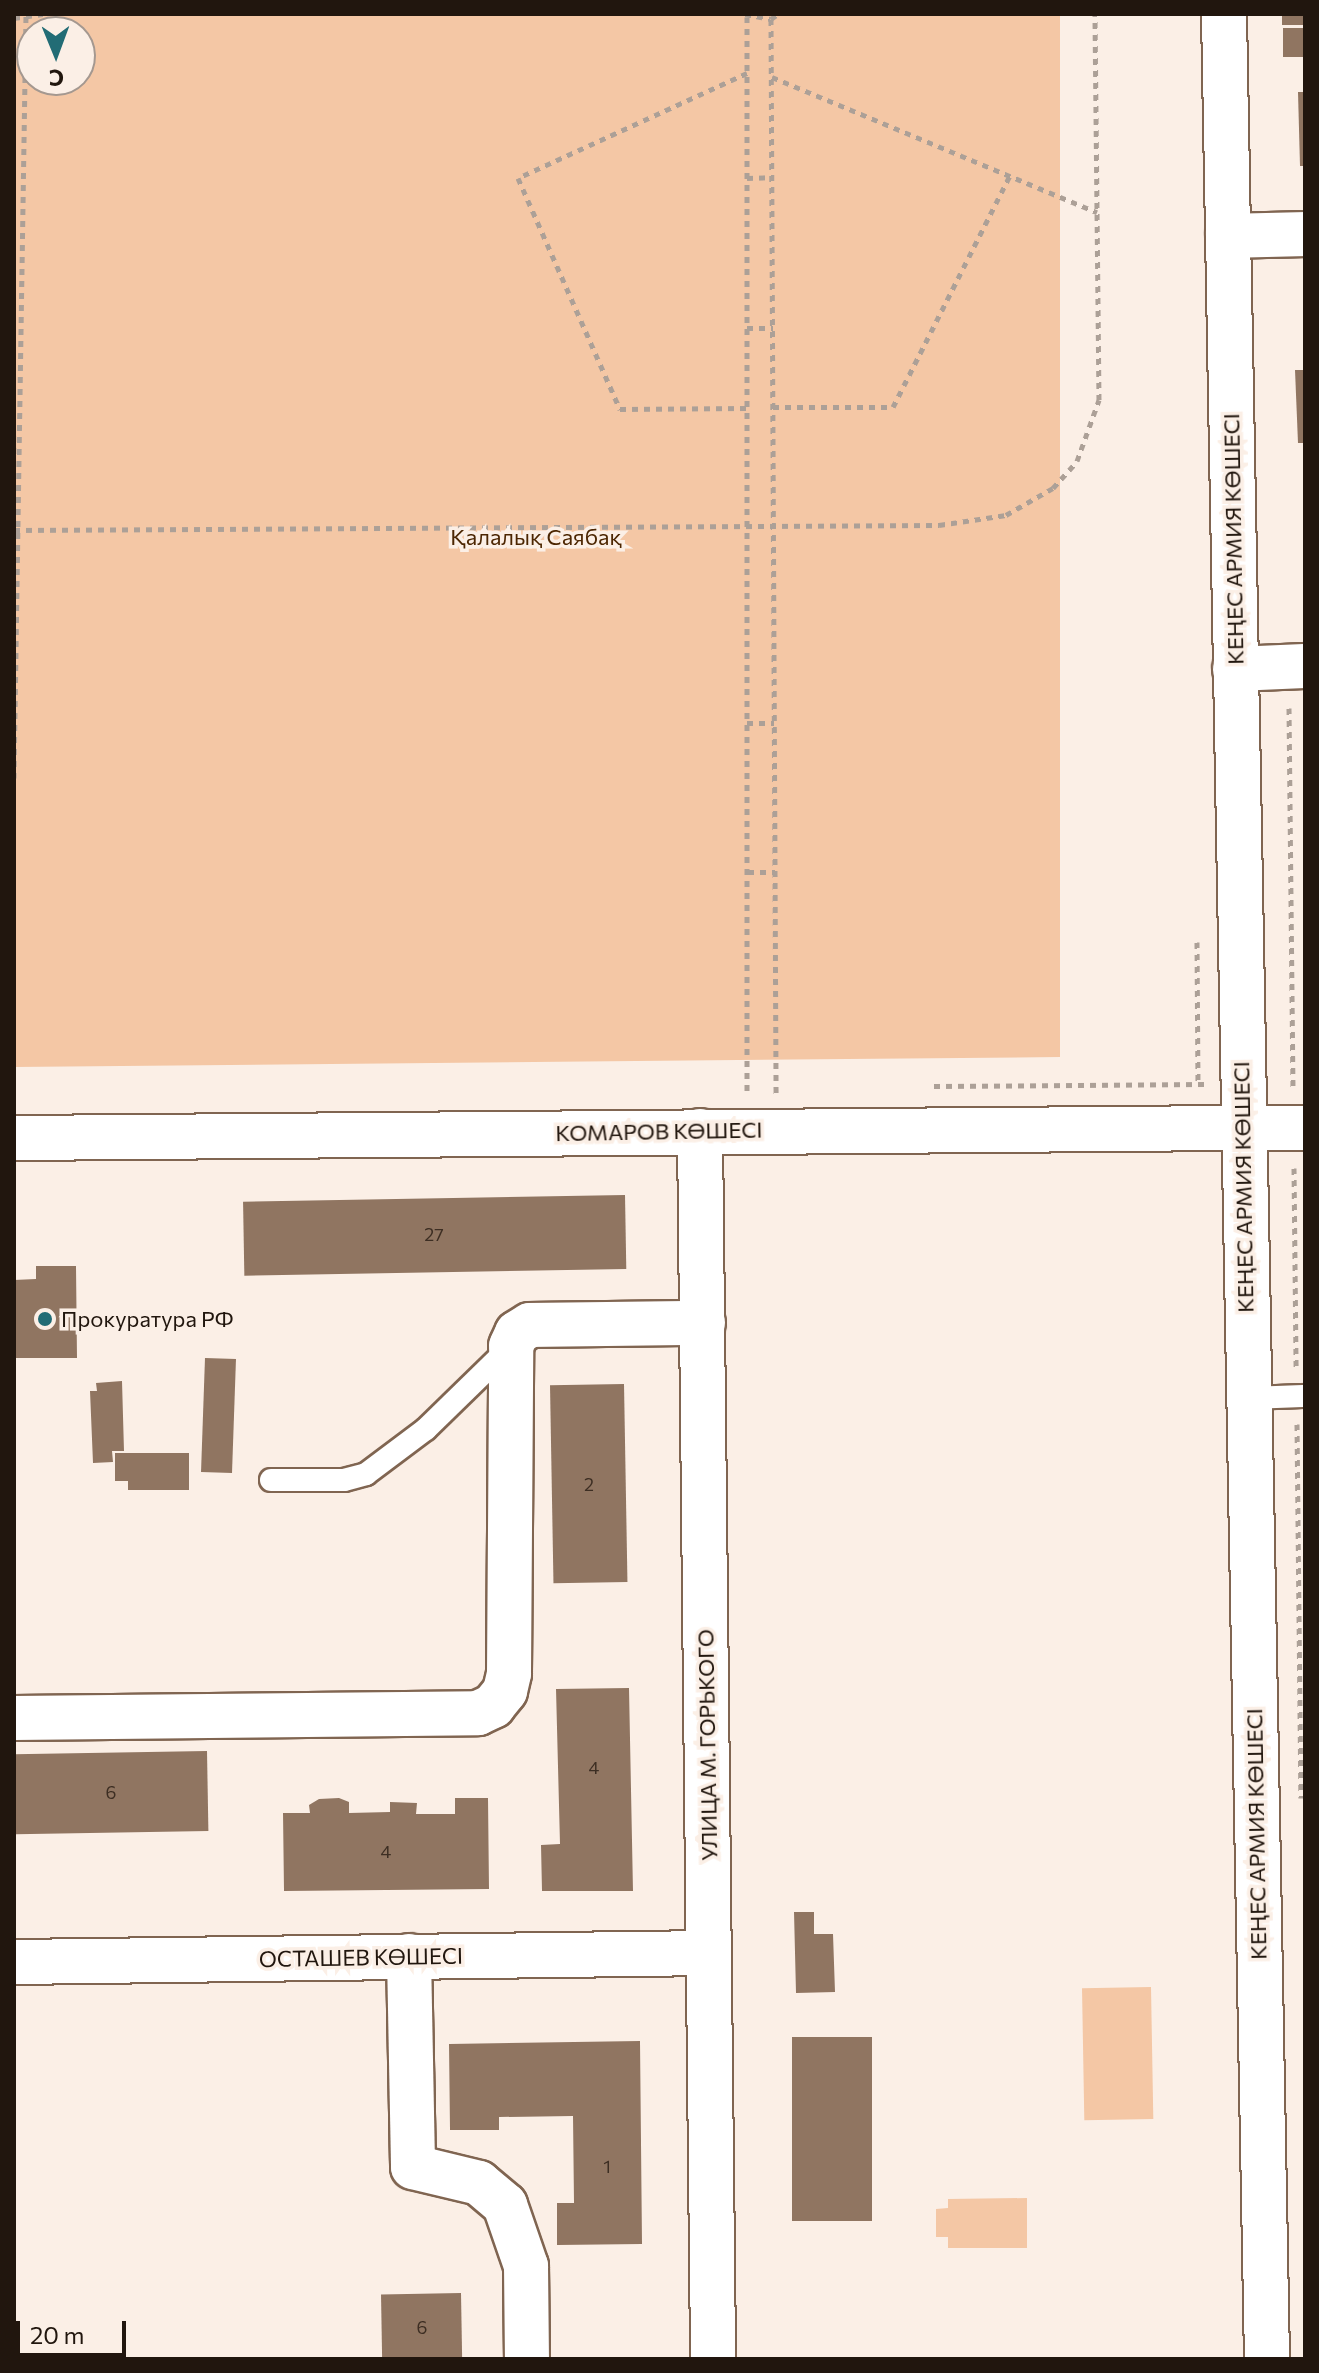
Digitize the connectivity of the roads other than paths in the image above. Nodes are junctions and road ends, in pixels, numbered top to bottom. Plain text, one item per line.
1 (1224, 14) edge
2 (1305, 234) edge
3 (1228, 236) junction
4 (1305, 666) edge
5 (1235, 669) junction
6 (1242, 1128) junction
7 (1305, 1128) edge
8 (700, 1131) junction
9 (14, 1138) edge
10 (703, 1323) junction
11 (511, 1346) junction
12 (1305, 1396) edge
13 (1247, 1398) junction
14 (271, 1480) dead end
15 (14, 1718) edge
16 (709, 1953) junction
17 (409, 1956) junction
18 (14, 1962) edge
19 (527, 2359) edge
20 (713, 2359) edge
21 (1267, 2359) edge

1 - 3 street, КЕҢЕС АРМИЯ КӨШЕСІ
2 - 3 street
3 - 5 street, КЕҢЕС АРМИЯ КӨШЕСІ
4 - 5 street
5 - 6 street, КЕҢЕС АРМИЯ КӨШЕСІ
6 - 7 street, КОМАРОВ КӨШЕСІ
6 - 8 street, КОМАРОВ КӨШЕСІ
6 - 13 street, КЕҢЕС АРМИЯ КӨШЕСІ
8 - 9 street, КОМАРОВ КӨШЕСІ
8 - 10 street, УЛИЦА М. ГОРЬКОГО
10 - 11 street
10 - 16 street, УЛИЦА М. ГОРЬКОГО
11 - 14 lane
11 - 15 street
12 - 13 lane
13 - 21 street, КЕҢЕС АРМИЯ КӨШЕСІ
16 - 17 street, ОСТАШЕВ КӨШЕСІ
16 - 20 street, УЛИЦА М. ГОРЬКОГО
17 - 18 street, ОСТАШЕВ КӨШЕСІ
17 - 19 street

